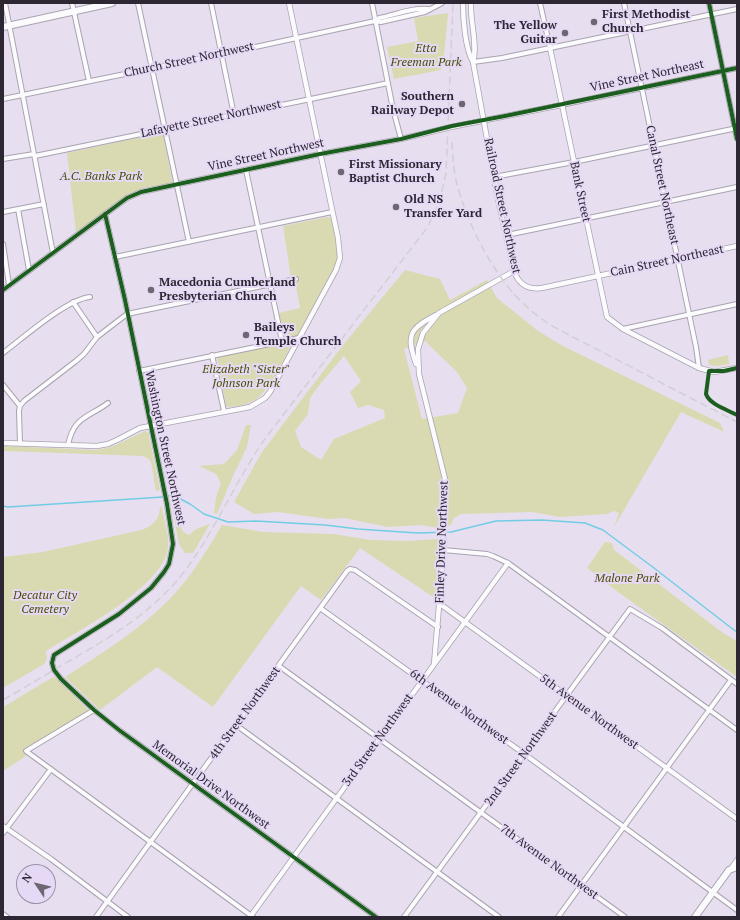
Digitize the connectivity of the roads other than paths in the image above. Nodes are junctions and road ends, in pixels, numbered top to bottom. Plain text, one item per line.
1 (5, 3) edge
2 (72, 3) edge
3 (112, 3) edge
4 (138, 3) edge
5 (211, 3) edge
6 (289, 3) edge
7 (372, 3) edge
8 (442, 3) edge
9 (463, 3) edge
10 (470, 3) edge
11 (540, 3) edge
12 (624, 3) edge
13 (709, 3) edge
14 (737, 9) edge
15 (73, 11) junction
16 (711, 14) junction
17 (375, 21) junction
18 (10, 25) junction
19 (3, 27) edge
20 (629, 32) junction
21 (296, 37) junction
22 (550, 48) junction
23 (221, 54) junction
24 (473, 62) junction
25 (151, 68) junction
26 (737, 68) edge
27 (723, 70) junction
28 (89, 81) junction
29 (388, 83) junction
30 (641, 88) junction
31 (23, 95) junction
32 (3, 99) edge
33 (310, 99) junction
34 (561, 104) junction
35 (234, 115) junction
36 (483, 121) junction
37 (736, 128) edge
38 (165, 130) junction
39 (401, 139) junction
40 (737, 140) edge
41 (653, 144) junction
42 (320, 154) junction
43 (35, 155) junction
44 (3, 159) edge
45 (574, 162) junction
46 (246, 170) junction
47 (494, 177) junction
48 (177, 184) junction
49 (737, 187) edge
50 (665, 202) junction
51 (44, 204) junction
52 (18, 209) junction
53 (3, 212) edge
54 (332, 212) junction
55 (105, 214) junction
56 (585, 219) junction
57 (258, 228) junction
58 (507, 235) junction
59 (189, 242) junction
60 (3, 244) edge
61 (737, 246) edge
62 (53, 252) junction
63 (115, 257) junction
64 (677, 259) junction
65 (29, 270) junction
66 (514, 272) junction
67 (597, 276) junction
68 (296, 279) dead end
69 (270, 284) junction
70 (9, 285) junction
71 (550, 286) joint
72 (3, 290) edge
73 (90, 297) dead end
74 (73, 302) junction
75 (737, 304) edge
76 (439, 313) junction
77 (127, 314) junction
78 (689, 315) junction
79 (623, 329) junction
80 (97, 337) junction
81 (299, 338) junction
82 (282, 341) junction
83 (3, 353) edge
84 (212, 355) junction
85 (699, 368) junction
86 (737, 368) edge
87 (139, 370) junction
88 (419, 374) junction
89 (3, 385) edge
90 (108, 403) dead end
91 (20, 406) junction
92 (224, 411) junction
93 (150, 426) junction
94 (3, 443) edge
95 (20, 443) junction
96 (68, 444) junction
97 (443, 550) junction
98 (508, 563) junction
99 (440, 604) junction
100 (320, 608) junction
101 (465, 622) junction
102 (438, 628) junction
103 (609, 636) junction
104 (54, 654) joint
105 (434, 664) junction
106 (279, 666) junction
107 (422, 680) junction
108 (731, 680) junction
109 (737, 684) edge
110 (567, 695) junction
111 (94, 710) junction
112 (709, 710) junction
113 (236, 725) junction
114 (737, 730) edge
115 (379, 739) junction
116 (523, 753) junction
117 (666, 768) junction
118 (51, 769) junction
119 (193, 783) junction
120 (336, 798) junction
121 (481, 813) junction
122 (737, 820) edge
123 (5, 827) edge
124 (623, 827) junction
125 (3, 833) edge
126 (150, 842) junction
127 (293, 857) junction
128 (737, 860) edge
129 (737, 866) edge
130 (729, 870) junction
131 (737, 871) edge
132 (438, 872) junction
133 (581, 886) junction
134 (713, 893) junction
135 (107, 901) junction
136 (737, 910) edge
137 (3, 914) edge
138 (251, 916) edge
139 (7, 917) edge
140 (96, 917) edge
141 (128, 917) edge
142 (376, 917) edge
143 (404, 917) edge
144 (499, 917) edge
145 (558, 917) edge
146 (625, 917) edge
147 (695, 917) edge

1 - 18 street
2 - 15 street
3 - 15 main road
4 - 25 street
5 - 23 street
6 - 21 street
7 - 17 street
8 - 17 street, Church Street Northwest
9 - 24 street, Railroad Street Northwest
10 - 24 street
11 - 22 street
12 - 20 street, Canal Street Northeast
13 - 16 street
14 - 16 street
15 - 18 main road
15 - 28 street
16 - 20 street
16 - 27 street
17 - 21 street, Church Street Northwest
17 - 29 street
18 - 19 main road
18 - 31 street
20 - 22 street
20 - 30 street, Canal Street Northeast
21 - 23 street, Church Street Northwest
21 - 33 street
22 - 24 street
22 - 34 street, Bank Street
23 - 25 street, Church Street Northwest
23 - 35 street
24 - 36 street, Railroad Street Northwest
25 - 28 street, Church Street Northwest
25 - 38 street
26 - 27 street, Vine Street Northeast
27 - 30 street, Vine Street Northeast
27 - 37 street
28 - 31 street, Church Street Northwest
29 - 33 street, Lafayette Street Northwest
29 - 39 street
30 - 34 street, Vine Street Northeast
30 - 41 street, Canal Street Northeast
31 - 32 street, Church Street Northwest
31 - 43 street
33 - 35 street, Lafayette Street Northwest
33 - 42 street
34 - 36 street, Vine Street Northwest
34 - 45 street, Bank Street
35 - 38 street, Lafayette Street Northwest
36 - 39 street, Vine Street Northwest
36 - 47 street, Railroad Street Northwest
37 - 40 street
37 - 41 street
38 - 43 street, Lafayette Street Northwest
38 - 48 street
39 - 42 street, Vine Street Northwest
41 - 45 street
41 - 50 street, Canal Street Northeast
42 - 46 street, Vine Street Northwest
42 - 54 street
43 - 44 street, Lafayette Street Northwest
43 - 51 street
45 - 47 street
45 - 56 street, Bank Street
46 - 48 street, Vine Street Northwest
46 - 57 street
47 - 58 street, Railroad Street Northwest
48 - 55 street, Vine Street Northwest
48 - 59 street
49 - 50 street
50 - 56 street
50 - 64 street, Canal Street Northeast
51 - 52 street
51 - 62 street
52 - 53 street
52 - 65 street
54 - 57 street
54 - 81 street
55 - 62 street, Vine Street Northwest
55 - 63 street, Washington Street Northwest
56 - 58 street
56 - 67 street, Bank Street
57 - 59 street
57 - 69 street
58 - 66 street, Railroad Street Northwest
59 - 63 street
60 - 70 street
61 - 64 street, Cain Street Northeast
62 - 65 street, Vine Street Northwest
63 - 77 street, Washington Street Northwest
64 - 67 street, Cain Street Northeast
64 - 78 street, Canal Street Northeast
65 - 70 street, Vine Street Northwest
66 - 71 street, Railroad Street Northwest
66 - 76 street, Finley Drive Northwest
67 - 71 street, Cain Street Northeast
67 - 79 street, Bank Street
68 - 69 street
69 - 77 street
69 - 82 street
70 - 72 street, Vine Street Northwest
73 - 74 street
74 - 80 street
74 - 83 street
75 - 78 street
76 - 88 street, Finley Drive Northwest
76 - 88 street, Finley Drive Northwest
77 - 80 street
77 - 87 street, Washington Street Northwest
78 - 79 street
78 - 85 street, Canal Street Northeast
79 - 85 street, Bank Street
80 - 91 street
81 - 82 street
81 - 92 street
82 - 84 street
84 - 87 street
84 - 92 street
85 - 86 street, Bank Street
87 - 93 street, Washington Street Northwest
88 - 97 street, Finley Drive Northwest
89 - 91 street
90 - 96 street
91 - 95 street
92 - 93 street
93 - 96 street
93 - 104 street, Washington Street Northwest
94 - 95 street
95 - 96 street
97 - 98 street
97 - 99 street, Finley Drive Northwest
98 - 101 street, 3rd Street Northwest
98 - 103 street
99 - 101 street, 5th Avenue Northwest
99 - 102 street, Finley Drive Northwest
100 - 102 street, 4th Street Northwest
100 - 106 street, 4th Street Northwest
100 - 107 street, 6th Avenue Northwest
101 - 105 street, 3rd Street Northwest
101 - 110 street, 5th Avenue Northwest
102 - 105 street, Finley Drive Northwest
103 - 108 street, 2nd Street Northwest
103 - 110 street, 2nd Street Northwest
103 - 112 street
104 - 111 street, Memorial Drive Northwest
105 - 107 street, 3rd Street Northwest
106 - 113 street, 4th Street Northwest
106 - 115 street, 7th Avenue Northwest
107 - 115 street, 3rd Street Northwest
107 - 116 street, 6th Avenue Northwest
108 - 109 street, 2nd Street Northwest
108 - 112 street
110 - 116 street, 2nd Street Northwest
110 - 117 street, 5th Avenue Northwest
111 - 118 street
111 - 119 street, Memorial Drive Northwest
112 - 114 street
112 - 117 street
113 - 119 street, 4th Street Northwest
113 - 120 street
115 - 120 street, 3rd Street Northwest
115 - 121 street, 7th Avenue Northwest
116 - 121 street, 2nd Street Northwest
116 - 124 street, 6th Avenue Northwest
117 - 122 street, 5th Avenue Northwest
117 - 124 street
118 - 123 street
118 - 126 street
119 - 126 street, 4th Street Northwest
119 - 127 street, Memorial Drive Northwest
120 - 127 street, 3rd Street Northwest
120 - 132 street
121 - 132 street, 2nd Street Northwest
121 - 133 street, 7th Avenue Northwest
123 - 125 street
123 - 135 street
124 - 133 street
124 - 134 street, 6th Avenue Northwest
126 - 135 street, 4th Street Northwest
126 - 138 street
127 - 138 street, 3rd Street Northwest
127 - 142 street, Memorial Drive Northwest
128 - 130 street
129 - 130 main road
130 - 131 main road
130 - 134 main road
132 - 143 street, 2nd Street Northwest
132 - 144 street
133 - 145 street
133 - 146 street, 7th Avenue Northwest
134 - 136 street, 6th Avenue Northwest
134 - 147 main road
135 - 140 street, 4th Street Northwest
135 - 141 street
137 - 139 street

